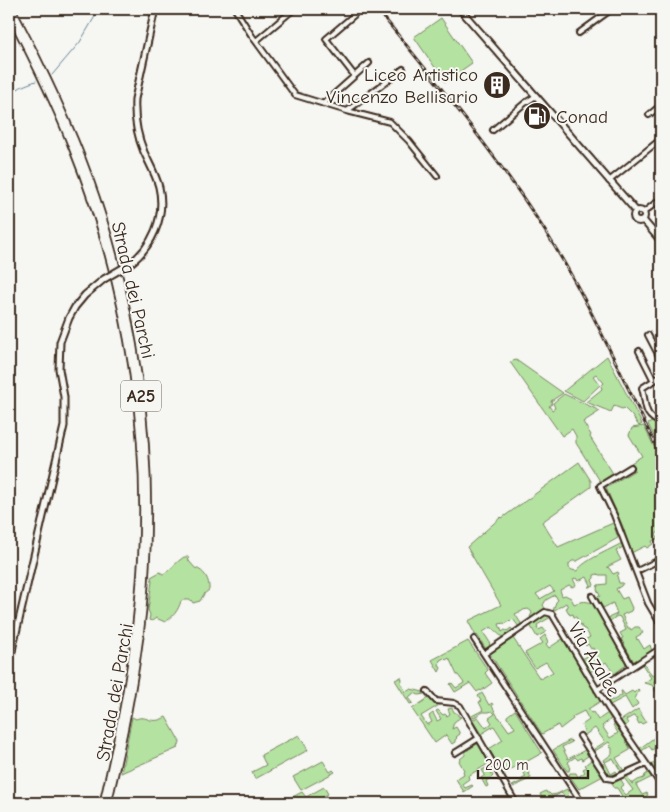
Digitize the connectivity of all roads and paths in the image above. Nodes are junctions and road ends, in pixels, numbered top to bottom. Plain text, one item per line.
1 (12, 9) edge
2 (155, 9) edge
3 (235, 9) edge
4 (294, 9) edge
5 (460, 9) edge
6 (612, 9) edge
7 (9, 14) edge
8 (354, 15) dead end
9 (579, 33) dead end
10 (256, 41) junction
11 (369, 63) dead end
12 (403, 69) dead end
13 (354, 75) junction
14 (536, 96) junction
15 (322, 105) junction
16 (661, 105) edge
17 (347, 111) junction
18 (649, 115) dead end
19 (493, 130) dead end
20 (661, 139) edge
21 (436, 176) dead end
22 (609, 180) junction
23 (661, 199) edge
24 (636, 211) junction
25 (644, 212) junction
26 (643, 220) junction
27 (661, 241) edge
28 (648, 334) dead end
29 (639, 351) dead end
30 (661, 360) edge
31 (661, 376) edge
32 (654, 381) junction
33 (661, 423) edge
34 (631, 467) dead end
35 (661, 559) edge
36 (636, 571) junction
37 (592, 596) dead end
38 (661, 625) edge
39 (474, 640) dead end
40 (661, 648) edge
41 (484, 654) junction
42 (632, 667) junction
43 (9, 668) edge
44 (598, 690) junction
45 (427, 691) dead end
46 (580, 736) dead end
47 (479, 738) junction
48 (455, 753) dead end
49 (646, 764) junction
50 (661, 783) edge
51 (103, 803) edge
52 (108, 803) edge
53 (516, 803) edge
54 (581, 803) edge

1 - 52 highway, Strada dei Parchi / A25
2 - 43 main road, bridge
3 - 10 street
4 - 10 street
5 - 14 main road
6 - 9 street
7 - 51 highway, Strada dei Parchi / A25
8 - 13 street
10 - 15 street
11 - 13 street
12 - 17 street
13 - 15 street
14 - 19 street
14 - 22 main road
15 - 17 street
16 - 18 street
17 - 21 street
20 - 22 street
22 - 24 main road
23 - 25 street
24 - 25 main road
24 - 26 main road
25 - 26 main road
26 - 27 main road
28 - 30 street
29 - 32 street
31 - 32 street
32 - 33 street
34 - 36 street
35 - 36 street
36 - 38 street
37 - 42 street
39 - 41 street
40 - 42 street
41 - 44 street, Via Azalee
41 - 54 street
42 - 44 street
44 - 49 street, Via Azalee
45 - 47 street
46 - 49 street
47 - 48 street
47 - 53 street
49 - 50 street, Via Azalee

